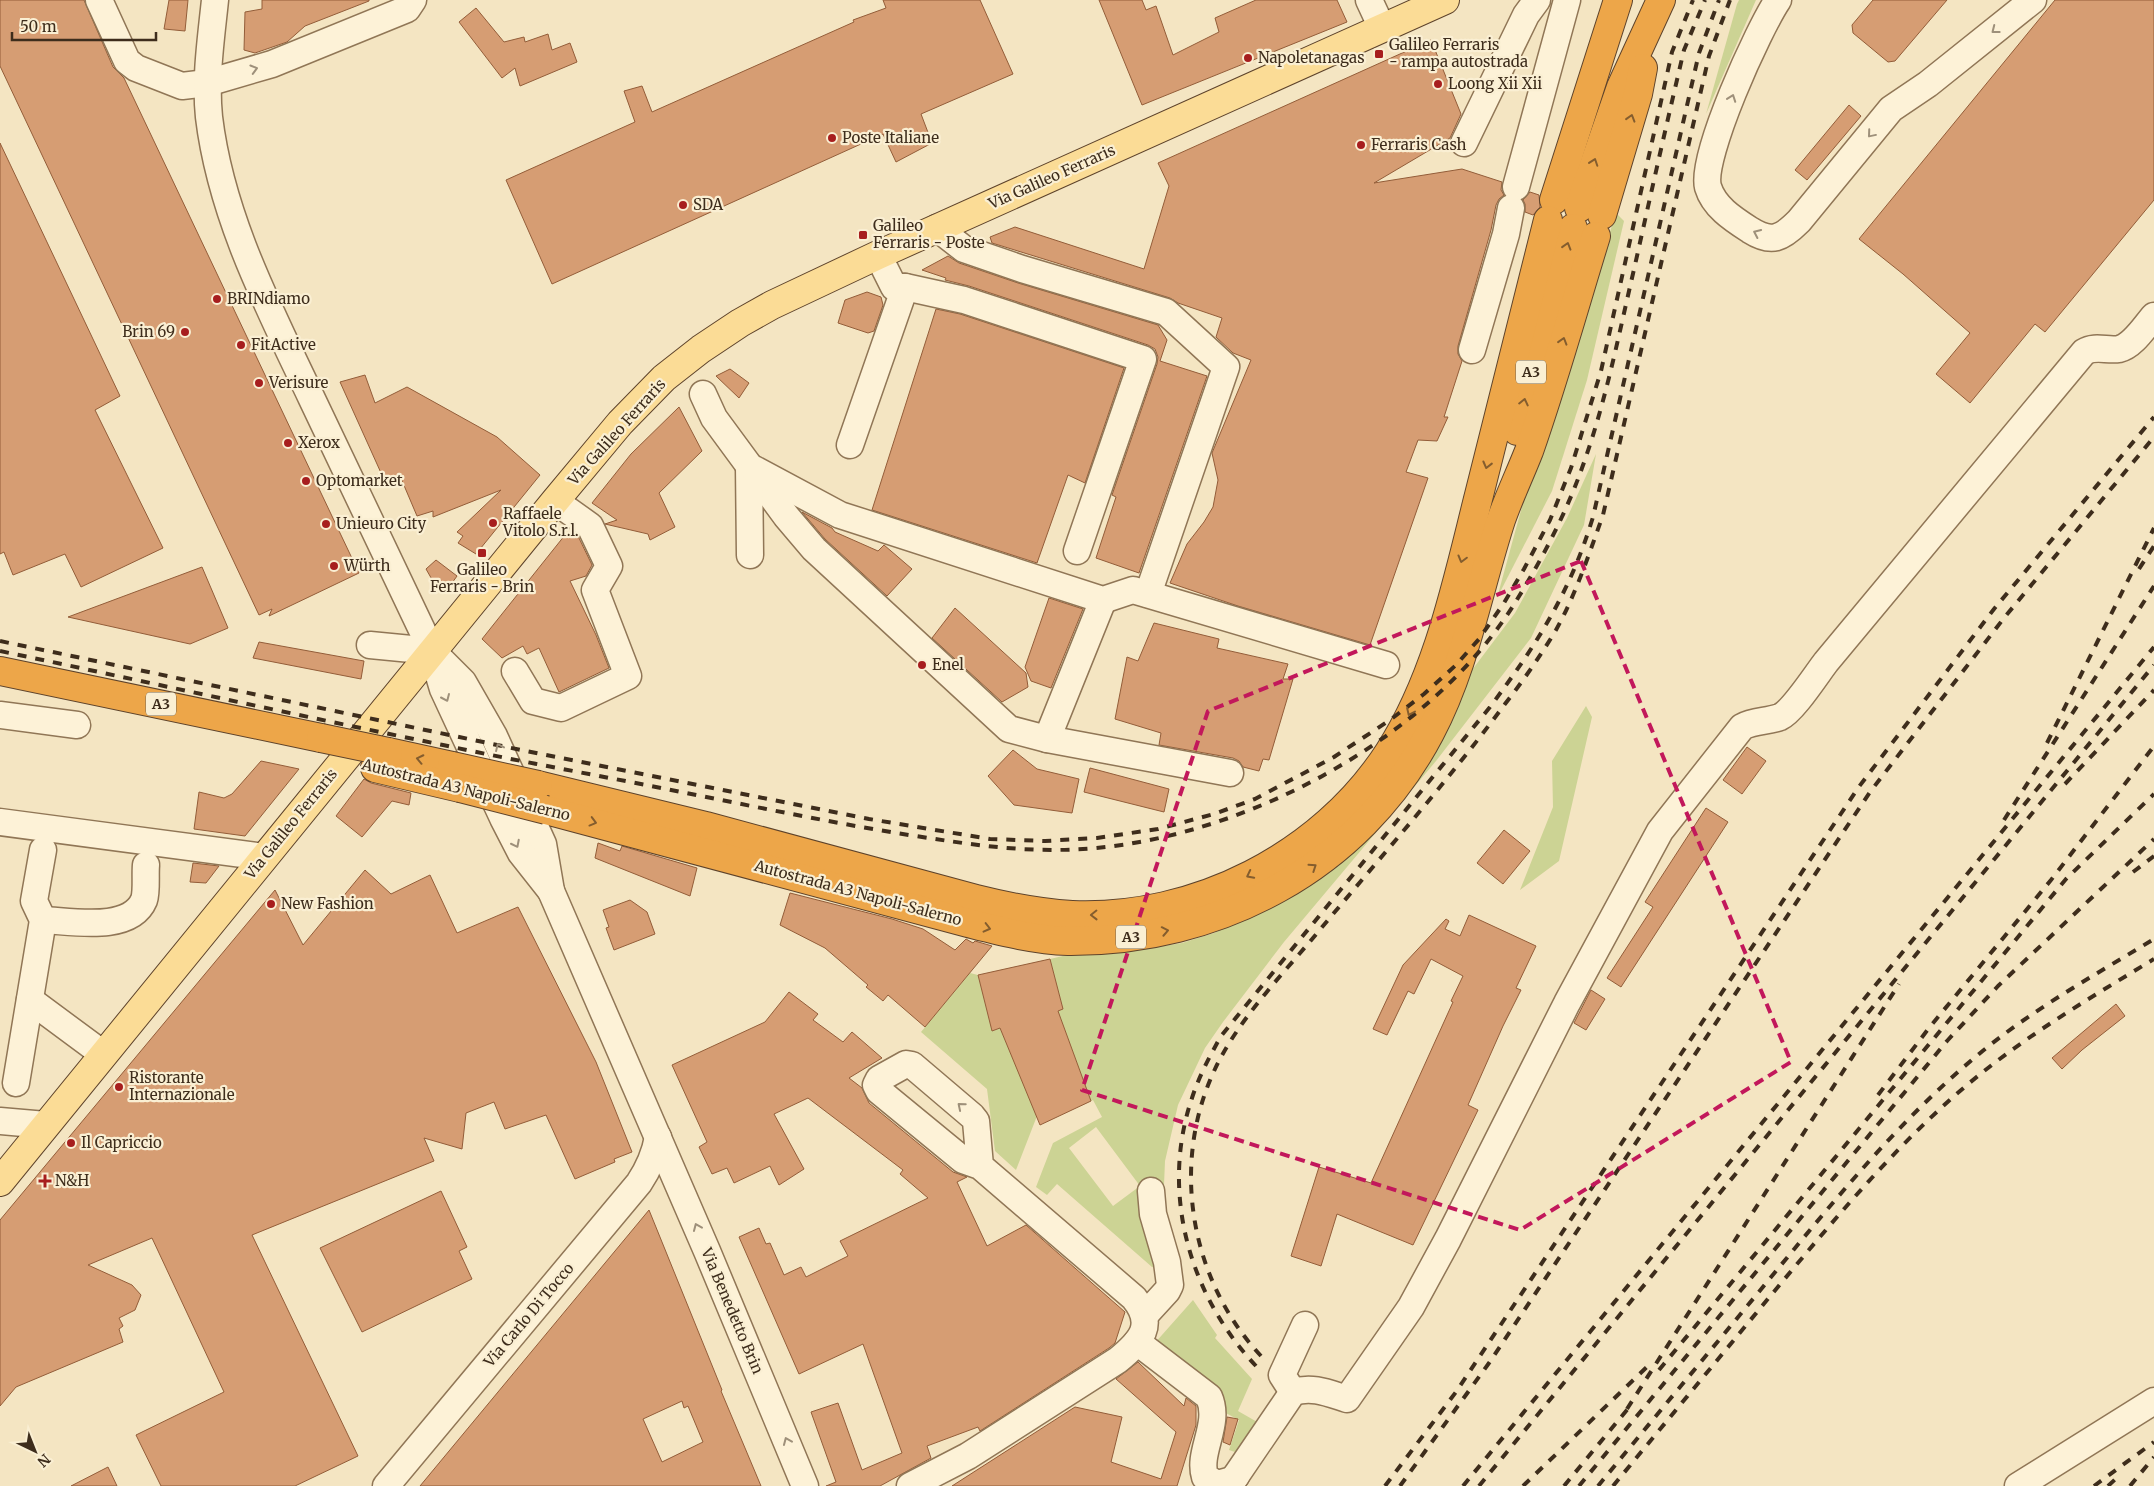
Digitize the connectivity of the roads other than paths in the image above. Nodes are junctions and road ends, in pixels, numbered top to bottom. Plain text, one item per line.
1 (99, 0) edge
2 (215, 0) edge
3 (413, 0) edge
4 (1369, 0) edge
5 (1445, 0) edge
6 (1537, 0) edge
7 (1567, 0) edge
8 (1598, 0) edge
9 (1618, 0) edge
10 (1778, 0) edge
11 (2033, 0) edge
12 (1656, 8) edge
13 (1382, 28) junction
14 (1607, 34) junction
15 (207, 83) junction
16 (1464, 143) dead end
17 (1575, 218) junction
18 (937, 228) junction
19 (878, 255) junction
20 (905, 287) junction
21 (2154, 316) edge
22 (1472, 350) dead end
23 (682, 363) junction
24 (850, 445) dead end
25 (749, 466) junction
26 (555, 501) junction
27 (1077, 551) dead end
28 (750, 555) dead end
29 (1148, 594) junction
30 (1102, 600) junction
31 (370, 645) dead end
32 (432, 651) junction
33 (1386, 665) dead end
34 (0, 671) edge
35 (515, 671) dead end
36 (0, 689) edge
37 (0, 715) edge
38 (77, 725) dead end
39 (1047, 739) junction
40 (315, 745) junction
41 (1230, 773) dead end
42 (542, 797) junction
43 (0, 822) edge
44 (43, 850) dead end
45 (264, 857) junction
46 (146, 865) dead end
47 (43, 920) junction
48 (30, 1000) junction
49 (103, 1054) junction
50 (16, 1083) dead end
51 (0, 1121) edge
52 (46, 1125) junction
53 (658, 1136) junction
54 (980, 1166) dead end
55 (0, 1182) edge
56 (1151, 1191) dead end
57 (1145, 1315) junction
58 (1305, 1325) dead end
59 (1137, 1342) junction
60 (1293, 1392) junction
61 (2154, 1401) edge
62 (1233, 1481) edge
63 (927, 1483) edge
64 (386, 1486) edge
65 (805, 1486) edge
66 (2018, 1486) edge

1 - 15 street
2 - 15 street
15 -> 3 street
4 - 13 street
5 - 13 main road, Via Galileo Ferraris
6 - 16 street
7 - 22 street
8 - 14 highway
9 - 14 highway, A3
11 -> 10 street
17 -> 12 highway, A3
13 - 18 main road, Via Galileo Ferraris
14 - 17 highway, A3
15 - 32 street
17 -> 42 highway, Autostrada A3 Napoli-Salerno / A3
42 -> 17 highway, Autostrada A3 Napoli-Salerno / A3
18 - 19 main road, Via Galileo Ferraris
18 - 29 street
19 - 20 street
19 - 23 main road, Via Galileo Ferraris
20 - 24 street
20 - 27 street
21 - 60 street
23 - 25 street
23 - 26 main road, Via Galileo Ferraris
25 - 28 street
25 - 30 street
25 - 39 street
26 - 32 main road, Via Galileo Ferraris
26 - 35 street
29 - 30 street
29 - 33 street
30 - 39 street
31 - 32 street
32 - 45 main road, Via Galileo Ferraris
32 - 53 street, Via Benedetto Brin
34 - 40 highway, Autostrada A3 Napoli-Salerno / A3
36 - 40 highway, Autostrada A3 Napoli-Salerno / A3
37 - 38 street
39 - 41 street
40 - 42 highway, Autostrada A3 Napoli-Salerno / A3, bridge
43 - 45 street
44 - 47 street
45 - 49 main road, Via Galileo Ferraris
46 - 47 street
47 - 48 street
48 - 49 street
48 - 50 street
49 - 52 main road, Via Galileo Ferraris
51 - 52 street
52 - 55 main road, Via Galileo Ferraris
53 - 64 street, Via Carlo Di Tocco
65 -> 53 street, Via Benedetto Brin
54 - 57 street
56 - 57 street
57 - 59 street
58 - 60 street
59 - 62 street
59 - 63 street
60 - 62 street
61 - 66 street

